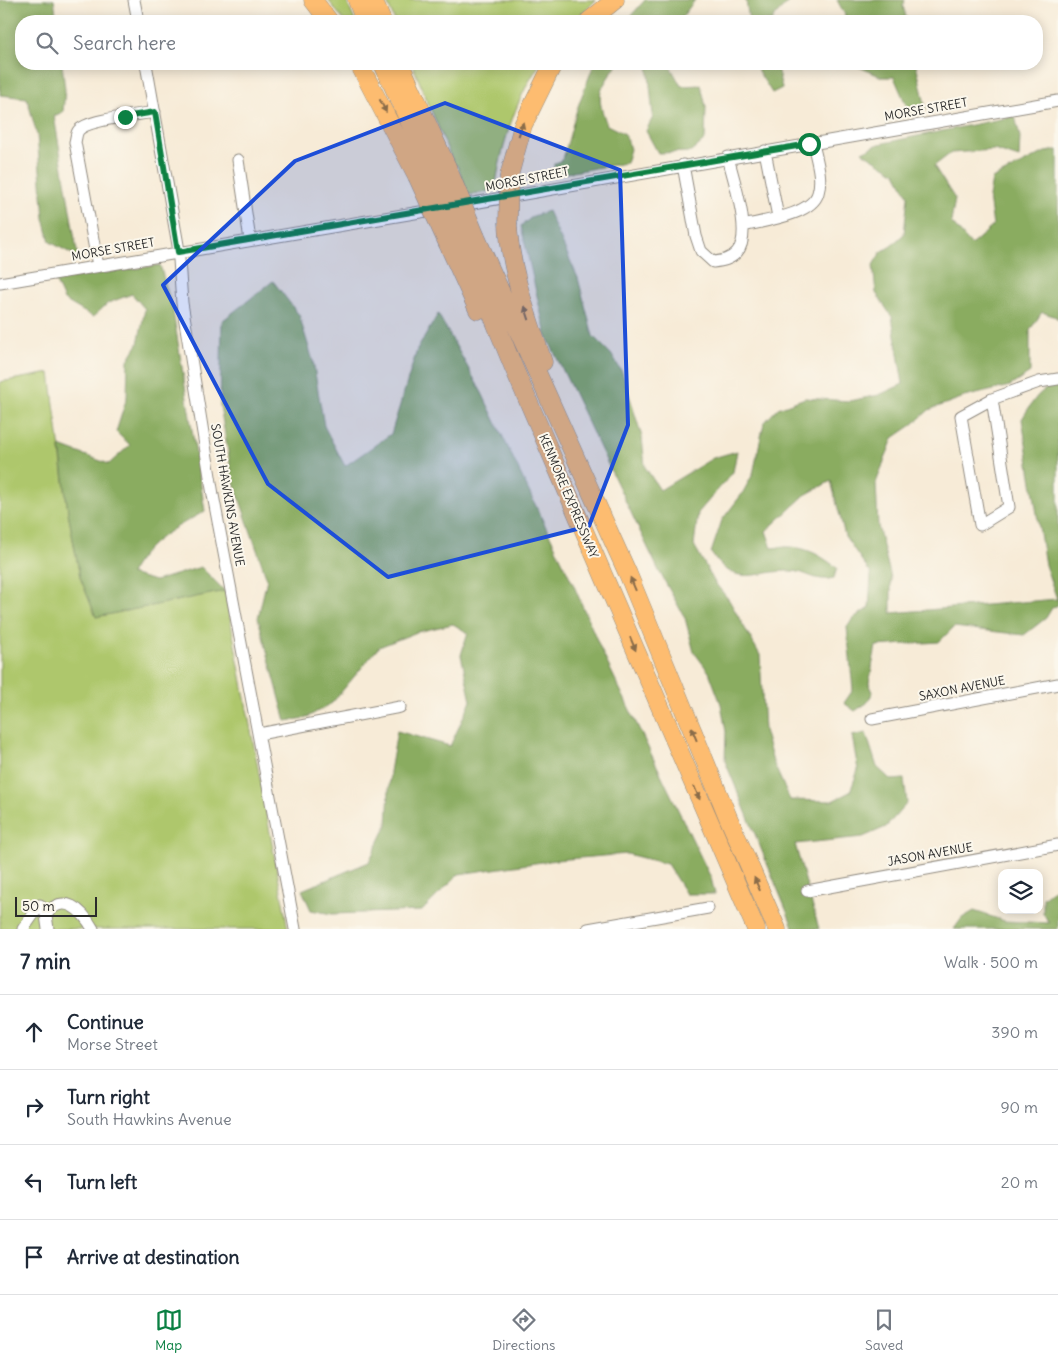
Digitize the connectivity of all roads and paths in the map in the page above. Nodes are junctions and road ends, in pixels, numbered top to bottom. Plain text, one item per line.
1 (134, 0) edge
2 (313, 0) edge
3 (357, 0) edge
4 (373, 0) edge
5 (614, 0) edge
6 (137, 15) edge
7 (324, 15) edge
8 (363, 15) edge
9 (379, 15) edge
10 (596, 15) edge
11 (147, 70) edge
12 (364, 70) edge
13 (386, 70) edge
14 (402, 70) edge
15 (550, 70) edge
16 (1058, 101) edge
17 (155, 112) junction
18 (813, 143) junction
19 (765, 151) junction
20 (728, 157) junction
21 (238, 160) dead end
22 (683, 165) junction
23 (432, 172) junction
24 (778, 217) junction
25 (744, 226) junction
26 (250, 240) junction
27 (462, 241) junction
28 (178, 252) junction
29 (98, 266) junction
30 (0, 283) edge
31 (1058, 379) edge
32 (992, 399) junction
33 (569, 443) junction
34 (1058, 684) edge
35 (400, 707) dead end
36 (872, 719) dead end
37 (259, 734) junction
38 (1058, 845) edge
39 (807, 891) dead end
40 (40, 905) dead end
41 (708, 908) dead end
42 (24, 929) edge
43 (48, 929) edge
44 (94, 929) edge
45 (295, 929) edge
46 (588, 929) edge
47 (756, 929) edge
48 (777, 929) edge

1 - 6 street
2 - 7 highway
3 - 8 highway
4 - 9 highway
5 - 10 highway
11 - 17 street, SOUTH HAWKINS AVENUE
12 -> 23 highway
13 - 23 highway
14 - 23 highway
33 -> 15 highway, bridge
16 - 18 street, MORSE STREET
17 - 28 street, SOUTH HAWKINS AVENUE
17 - 29 street
18 - 19 street, MORSE STREET
18 - 24 street
19 - 20 street, MORSE STREET
19 - 24 street
20 - 22 street, MORSE STREET
20 - 25 street
21 - 26 street
22 - 25 street
22 - 26 street, MORSE STREET
23 - 27 highway, bridge
23 - 27 highway, bridge
24 - 25 street
26 - 28 street, MORSE STREET
27 - 33 highway
27 -> 47 highway, KENMORE EXPRESSWAY
28 - 29 street, MORSE STREET
28 - 37 street, SOUTH HAWKINS AVENUE
29 - 30 street, MORSE STREET
31 - 32 street
32 - 32 street
48 -> 33 highway, KENMORE EXPRESSWAY
34 - 36 street, SAXON AVENUE
35 - 37 street
37 - 45 street, SOUTH HAWKINS AVENUE
38 - 39 street, JASON AVENUE
40 - 42 street
41 - 46 street
43 - 44 street

